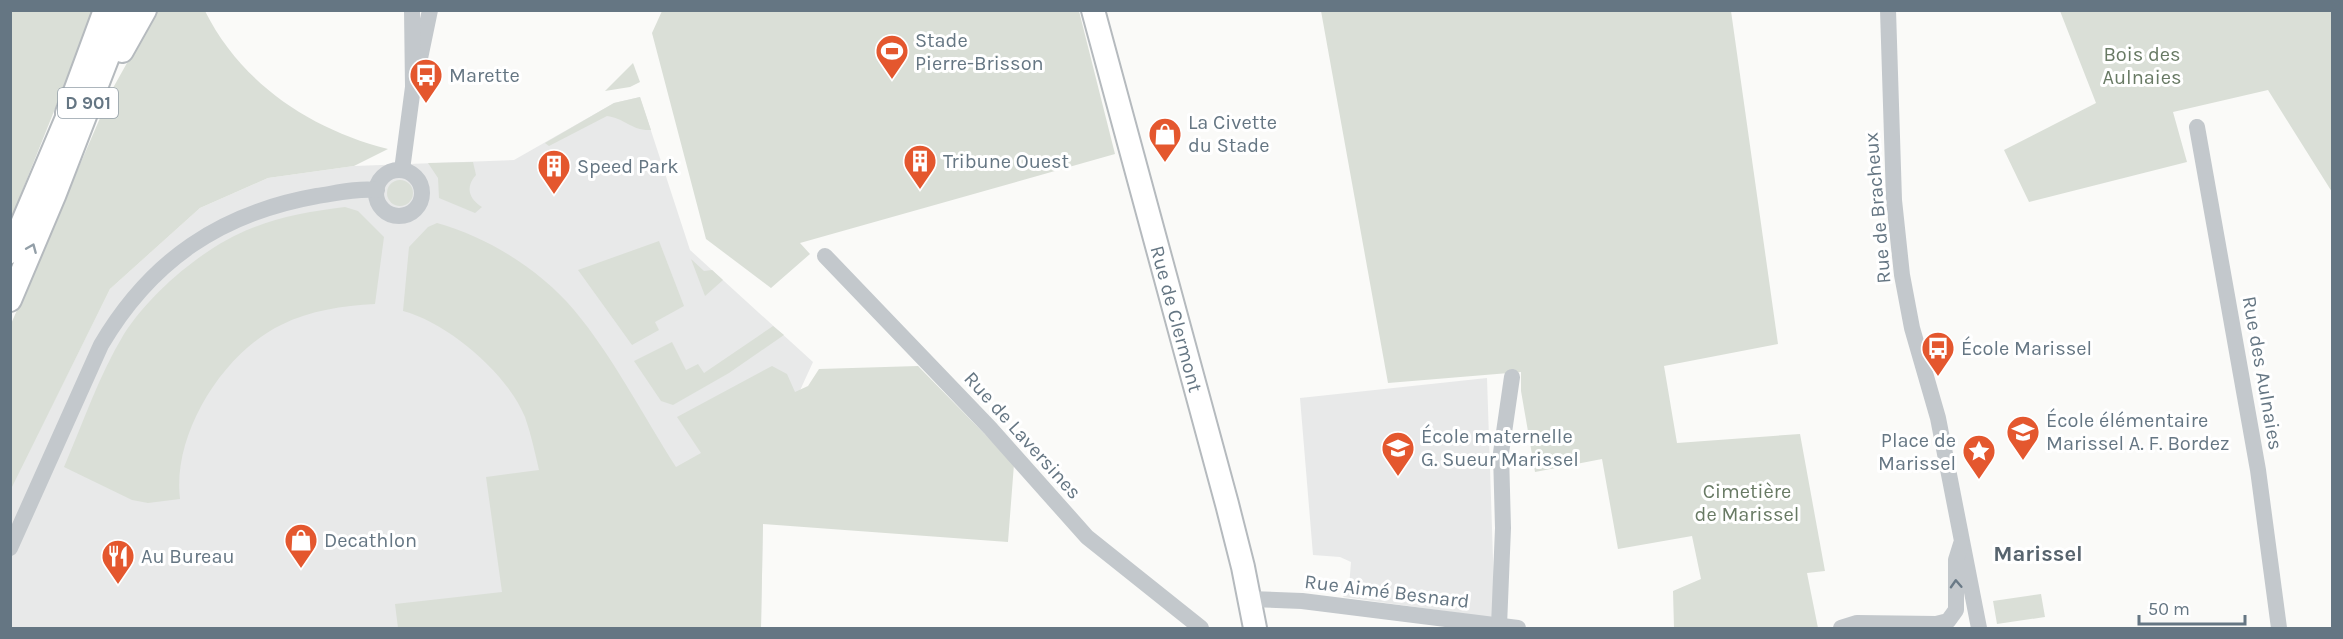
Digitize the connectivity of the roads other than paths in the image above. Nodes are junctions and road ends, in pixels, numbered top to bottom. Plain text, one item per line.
1 (105, 10) edge
2 (113, 10) edge
3 (126, 10) edge
4 (145, 10) edge
5 (412, 10) edge
6 (430, 10) edge
7 (1093, 10) edge
8 (1888, 10) edge
9 (412, 87) junction
10 (2197, 127) dead end
11 (53, 148) junction
12 (402, 170) junction
13 (377, 190) junction
14 (54, 196) junction
15 (10, 252) edge
16 (825, 256) dead end
17 (10, 300) edge
18 (1512, 377) dead end
19 (1962, 541) junction
20 (10, 548) edge
21 (1250, 598) junction
22 (1477, 626) edge
23 (1499, 626) junction
24 (1201, 628) edge
25 (1255, 628) edge
26 (1518, 628) edge
27 (1841, 628) edge
28 (1979, 628) edge
29 (2279, 628) edge

1 - 11 main road
2 - 11 main road, D 901
3 - 14 main road, D 901
4 - 14 main road
5 - 9 street
6 - 9 street
7 - 21 main road, Rue de Clermont
8 - 19 street, Rue de Bracheux
9 - 12 street
10 - 29 street, Rue des Aulnaies
11 - 15 main road, D 901
12 - 13 street
12 - 13 street
13 - 20 street
17 -> 14 main road, D 901
16 - 24 street, Rue de Laversines
18 - 23 street
27 -> 19 street
19 - 28 street, Rue de Bracheux
21 - 22 street, Rue Aimé Besnard
21 - 25 main road, Rue de Clermont
22 - 23 street, Rue Aimé Besnard
23 - 26 street, Rue Aimé Besnard

